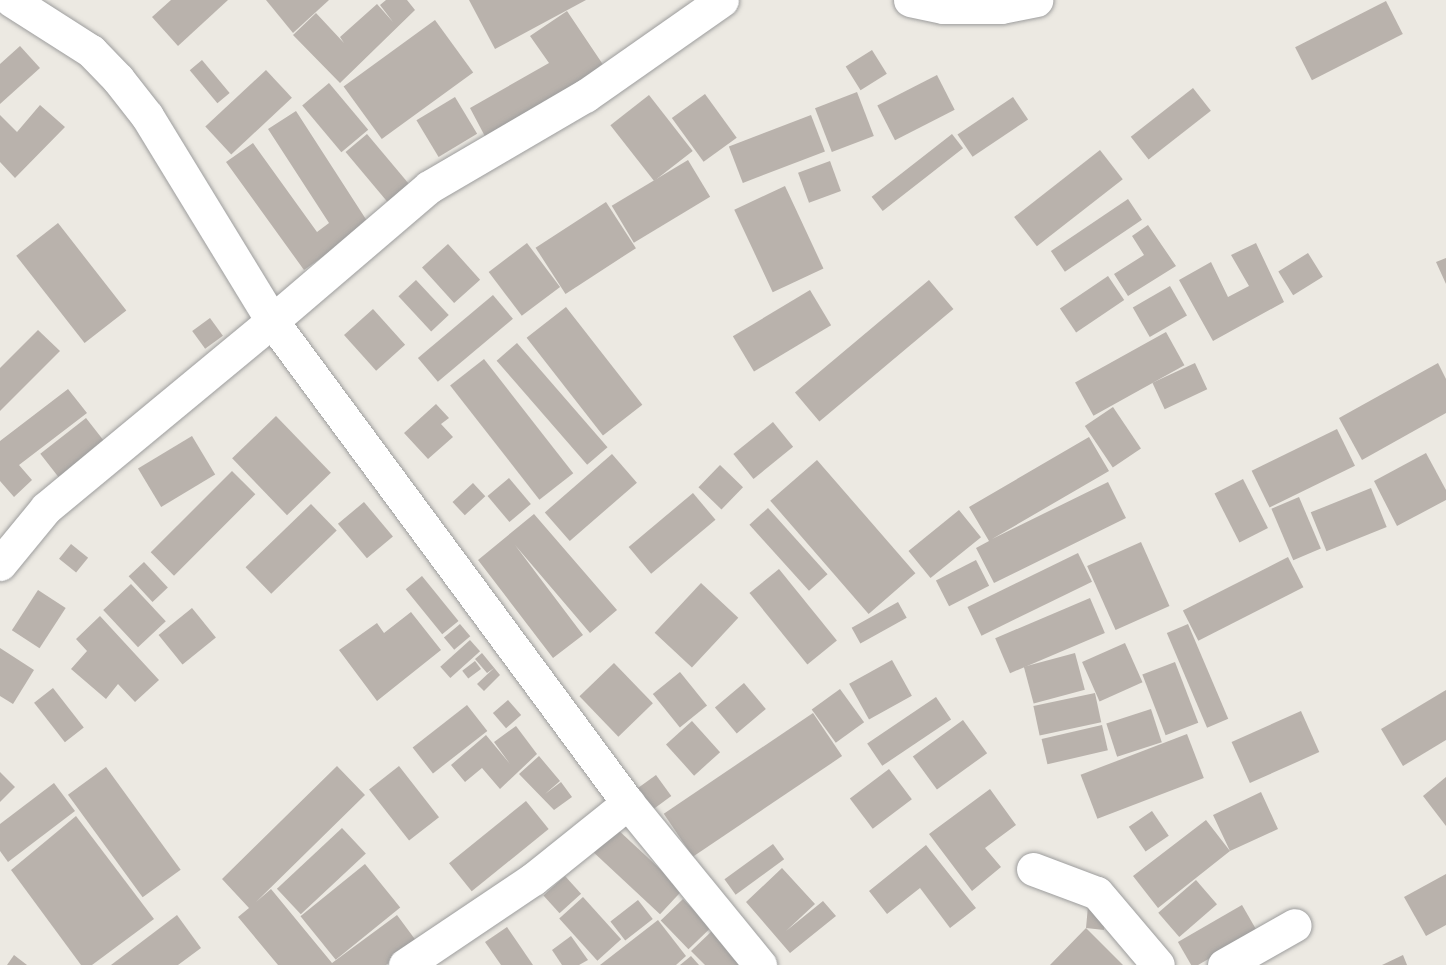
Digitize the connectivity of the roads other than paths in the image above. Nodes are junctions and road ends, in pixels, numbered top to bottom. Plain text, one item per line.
1 (11, 0) edge
2 (722, 0) edge
3 (910, 0) edge
4 (1036, 0) edge
5 (272, 321) junction
6 (0, 564) edge
7 (628, 803) junction
8 (1033, 868) dead end
9 (1295, 925) dead end
10 (405, 965) edge
11 (760, 965) edge
12 (1158, 965) edge
13 (1224, 965) edge

1 - 5 street
2 - 5 street
3 - 4 street
5 - 6 street
5 - 7 street
7 - 10 street
7 - 11 street
8 - 12 street
9 - 13 street

